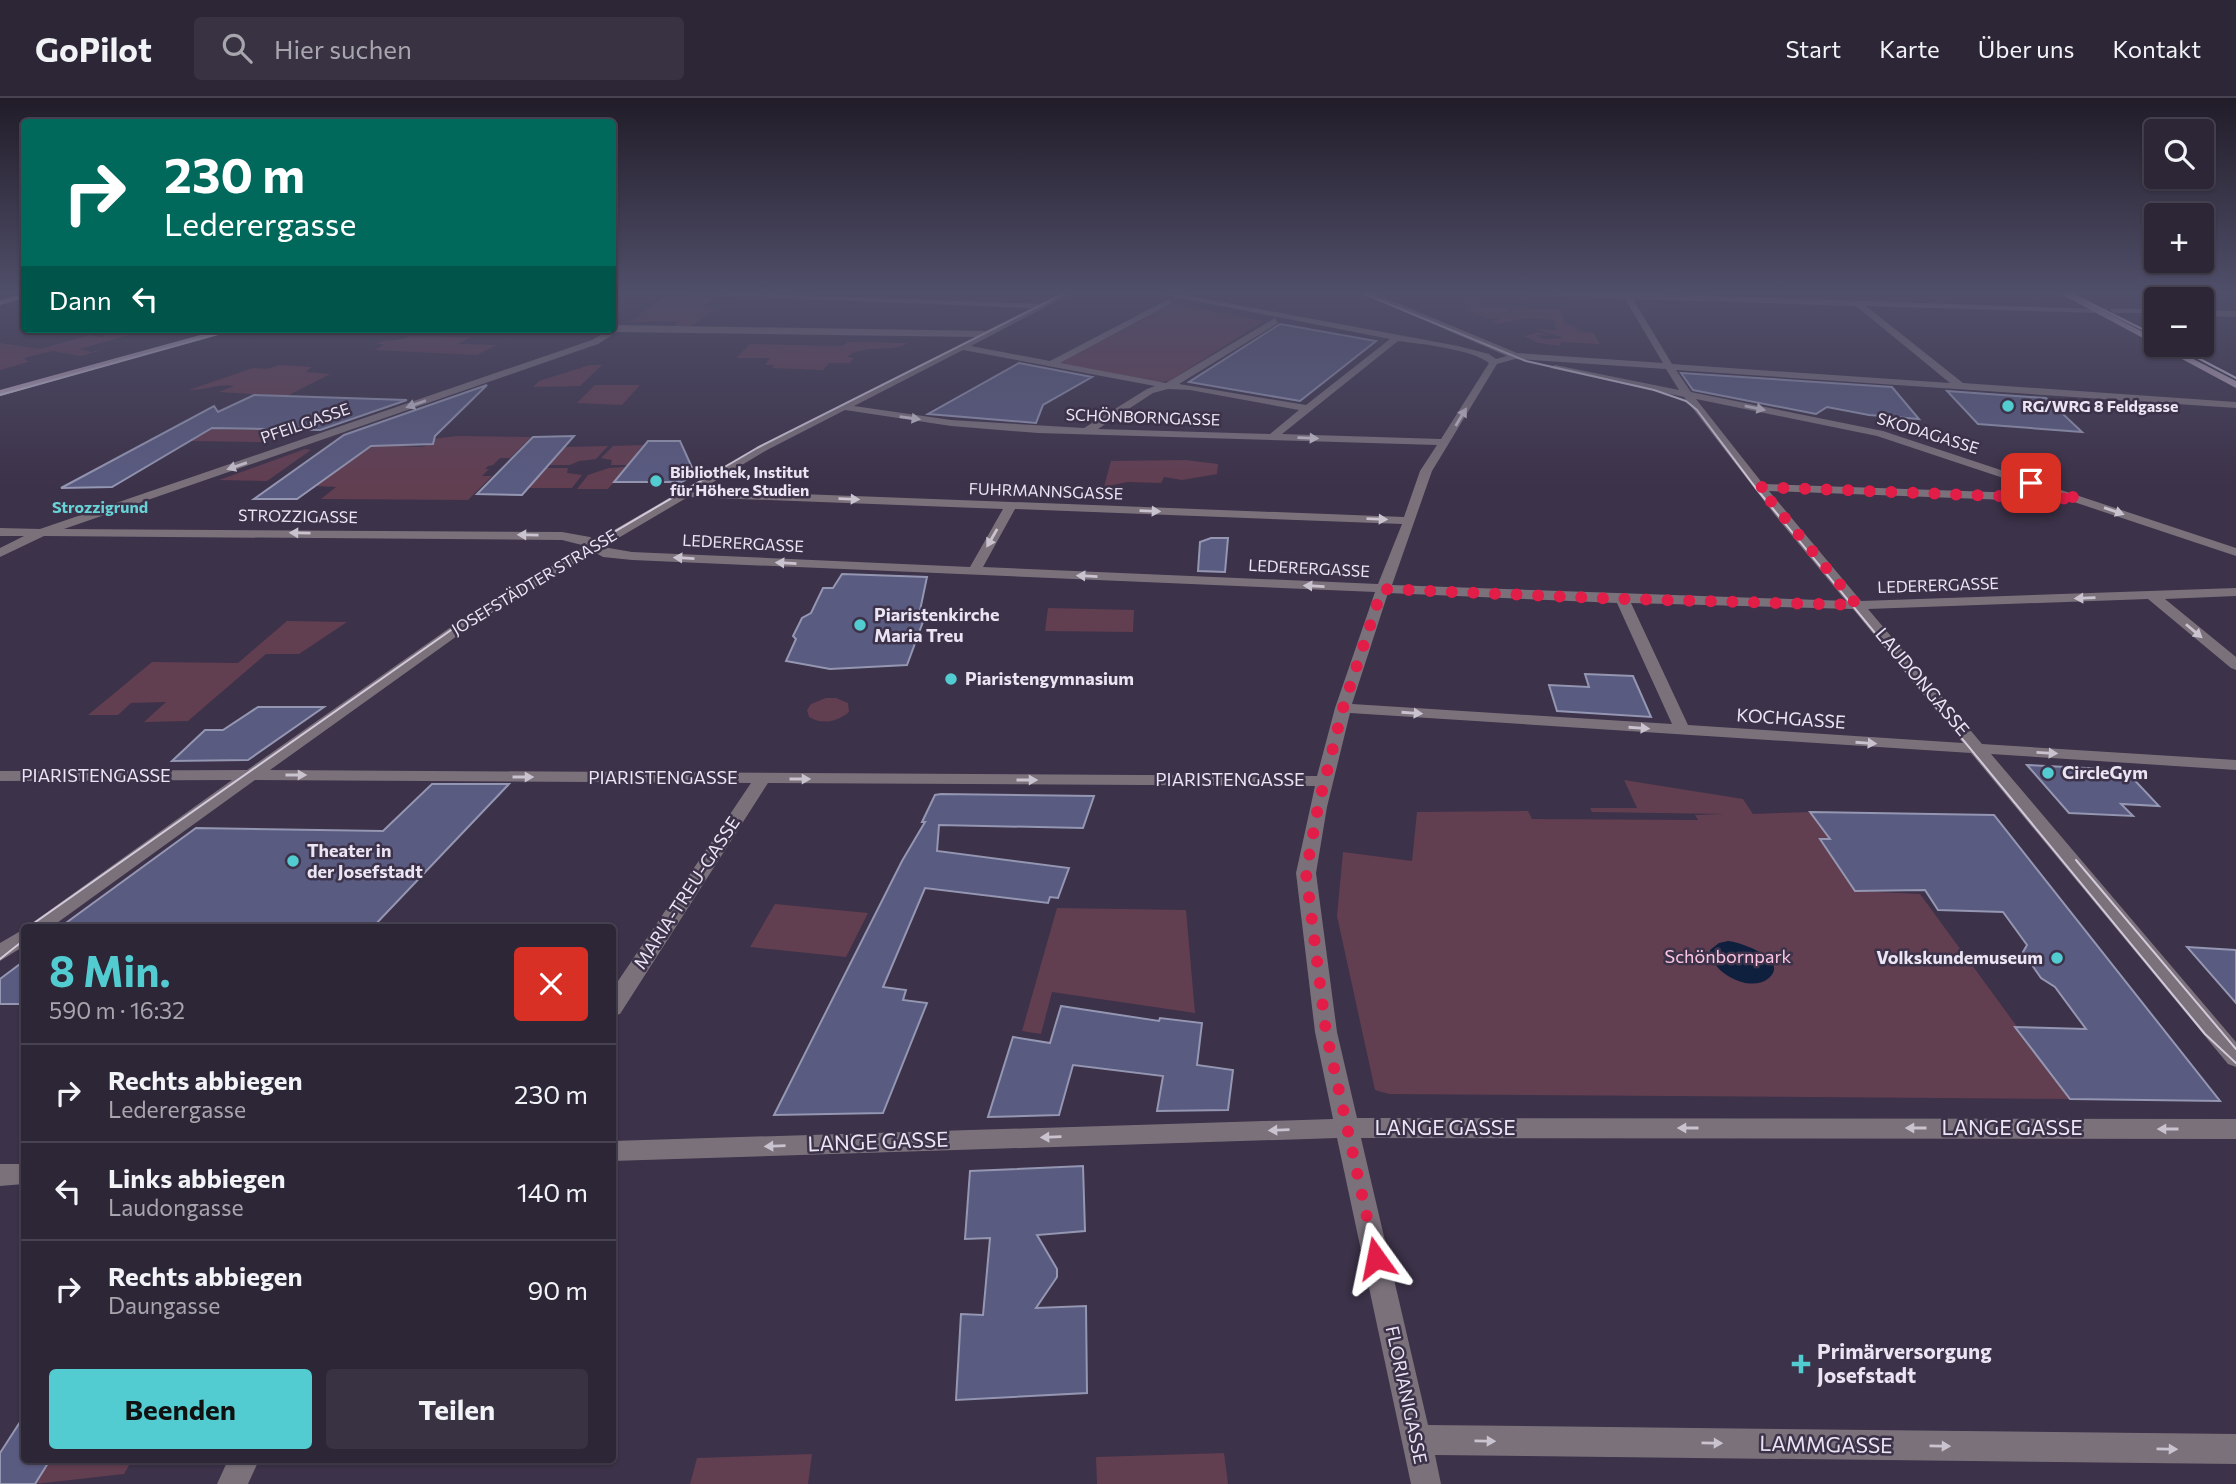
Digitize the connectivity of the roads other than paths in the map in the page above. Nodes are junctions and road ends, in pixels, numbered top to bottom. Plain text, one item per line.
1 (128, 358) edge
2 (549, 358) edge
3 (941, 358) edge
4 (1018, 358) edge
5 (1063, 358) edge
6 (1214, 358) edge
7 (1372, 358) edge
8 (1488, 358) edge
9 (1510, 358) edge
10 (1522, 358) edge
11 (1539, 358) edge
12 (1663, 358) edge
13 (1925, 358) edge
14 (2184, 358) edge
15 (1494, 362) junction
16 (1051, 364) junction
17 (1669, 367) junction
18 (1959, 385) junction
19 (2236, 385) edge
20 (1168, 386) junction
21 (0, 393) edge
22 (1688, 396) junction
23 (1725, 403) junction
24 (2236, 405) edge
25 (842, 407) junction
26 (1698, 407) junction
27 (1310, 409) junction
28 (1085, 432) junction
29 (1272, 437) junction
30 (1445, 442) junction
31 (1759, 487) junction
32 (683, 493) junction
33 (2079, 499) junction
34 (1011, 505) junction
35 (1408, 521) junction
36 (0, 532) edge
37 (42, 532) junction
38 (594, 546) junction
39 (2236, 552) edge
40 (0, 553) edge
41 (974, 571) junction
42 (1382, 589) junction
43 (2236, 592) edge
44 (2153, 596) junction
45 (1622, 599) junction
46 (1857, 605) junction
47 (2236, 665) edge
48 (1343, 708) junction
49 (1682, 731) junction
50 (1979, 749) junction
51 (2236, 765) edge
52 (249, 775) junction
53 (0, 776) edge
54 (762, 779) junction
55 (1325, 781) junction
56 (41, 924) edge
57 (21, 938) edge
58 (0, 954) edge
59 (616, 1002) edge
60 (2236, 1058) edge
61 (1347, 1128) junction
62 (2236, 1129) edge
63 (616, 1151) edge
64 (21, 1174) edge
65 (0, 1175) edge
66 (1416, 1440) junction
67 (2236, 1449) edge
68 (242, 1463) edge
69 (232, 1484) edge
70 (1426, 1484) edge

1 - 21 main road
2 -> 37 street, PFEILGASSE
3 - 25 street, JOSEFSTÄDTER STRASSE
4 - 16 street
5 - 16 street
6 - 20 street
7 - 27 street
8 - 15 street
9 - 15 street
10 - 22 street, SKODAGASSE
11 - 17 street
12 - 17 street, LAUDONGASSE
13 - 18 street
14 - 19 main road
30 -> 15 street, FLORIANIGASSE
16 - 20 street
17 - 18 street
17 - 22 street, LAUDONGASSE
18 - 24 street
20 - 27 street
20 - 28 street
22 - 23 street, SKODAGASSE
22 - 26 street, LAUDONGASSE
23 - 26 street, SKODAGASSE
23 -> 33 street, SKODAGASSE
25 -> 28 street, SCHÖNBORNGASSE
25 - 32 street, JOSEFSTÄDTER STRASSE
26 - 31 street, LAUDONGASSE
27 - 29 street
28 - 29 street, SCHÖNBORNGASSE
29 -> 30 street, SCHÖNBORNGASSE
30 - 35 street, FLORIANIGASSE
31 - 33 street
31 - 46 street, LAUDONGASSE
32 -> 34 street, FUHRMANNSGASSE
32 - 38 street, JOSEFSTÄDTER STRASSE
33 -> 39 street, SKODAGASSE
34 -> 35 street, FUHRMANNSGASSE
34 -> 41 street
35 - 42 street, FLORIANIGASSE
36 - 37 street, STROZZIGASSE
38 -> 37 street, STROZZIGASSE
37 - 40 street
41 -> 38 street, LEDERERGASSE
38 - 52 street, JOSEFSTÄDTER STRASSE
42 -> 41 street, LEDERERGASSE
42 - 45 street, LEDERERGASSE
42 - 48 street, FLORIANIGASSE
43 - 44 street, LEDERERGASSE
44 -> 46 street, LEDERERGASSE
44 -> 47 street
45 - 46 street, LEDERERGASSE
45 - 49 street
46 - 50 street, LAUDONGASSE
48 -> 49 street, KOCHGASSE
48 - 55 street, FLORIANIGASSE
49 -> 50 street, KOCHGASSE
50 -> 51 street, KOCHGASSE
50 - 60 street, LAUDONGASSE
52 - 53 street, PIARISTENGASSE
52 -> 54 street, PIARISTENGASSE
52 - 56 street, JOSEFSTÄDTER STRASSE
54 -> 55 street, PIARISTENGASSE
54 - 59 street, MARIA-TREU-GASSE
55 - 61 street, FLORIANIGASSE
57 - 58 street
62 -> 61 street, LANGE GASSE
61 -> 63 street, LANGE GASSE
61 - 66 street, FLORIANIGASSE
64 - 65 street
66 -> 67 street, LAMMGASSE
66 - 70 street, FLORIANIGASSE
68 - 69 street

